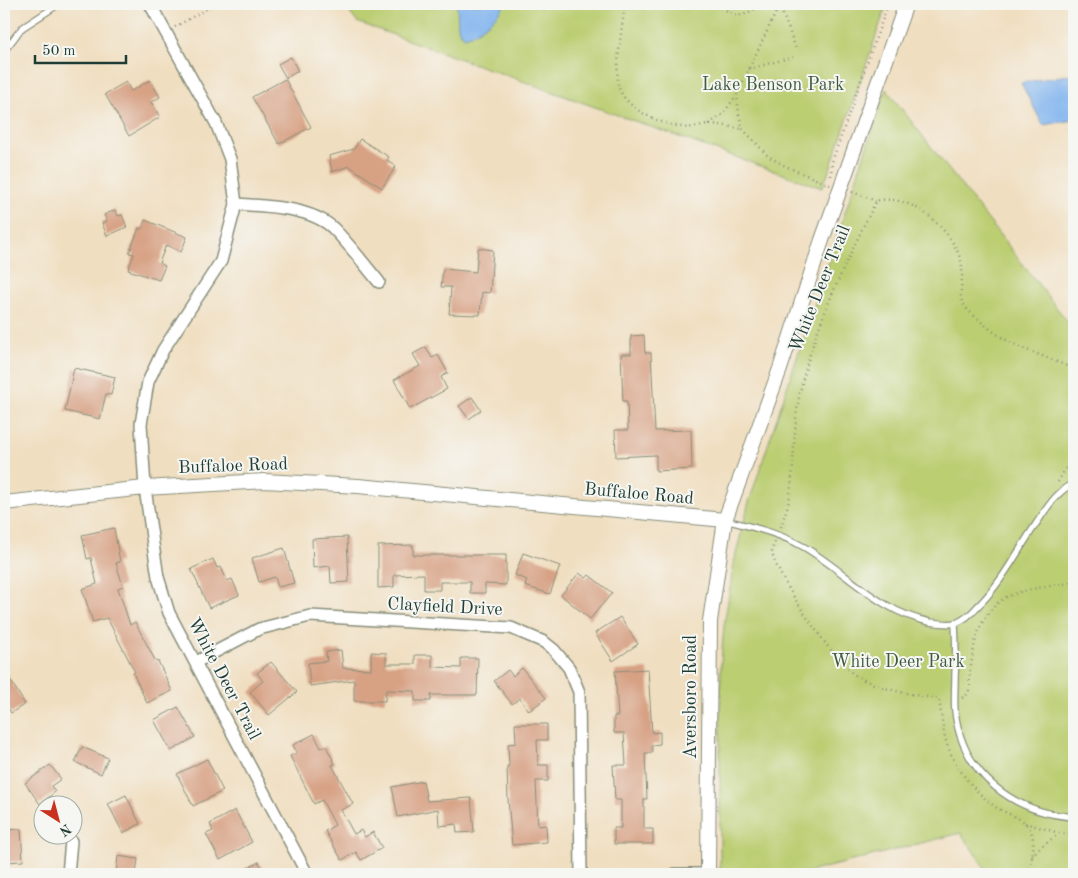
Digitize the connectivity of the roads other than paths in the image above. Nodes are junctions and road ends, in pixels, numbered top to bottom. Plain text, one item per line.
1 (59, 4) edge
2 (150, 4) edge
3 (906, 4) edge
4 (4, 51) edge
5 (236, 204) junction
6 (379, 282) dead end
7 (1074, 483) edge
8 (145, 488) junction
9 (4, 503) edge
10 (725, 520) junction
11 (955, 623) junction
12 (196, 662) junction
13 (1074, 816) edge
14 (71, 846) edge
15 (68, 874) edge
16 (307, 874) edge
17 (581, 874) edge
18 (675, 874) edge
19 (708, 874) edge

1 - 4 lane
2 - 5 street
3 - 10 street
5 - 6 street
5 - 8 street, White Deer Trail
7 - 11 lane
8 - 9 street, Buffaloe Road
8 - 10 street, Buffaloe Road
8 - 12 street, White Deer Trail
10 - 11 lane
10 - 19 street, Aversboro Road
11 - 13 lane
12 - 16 street, White Deer Trail
12 - 17 street, Clayfield Drive
14 - 15 street
18 - 19 street

